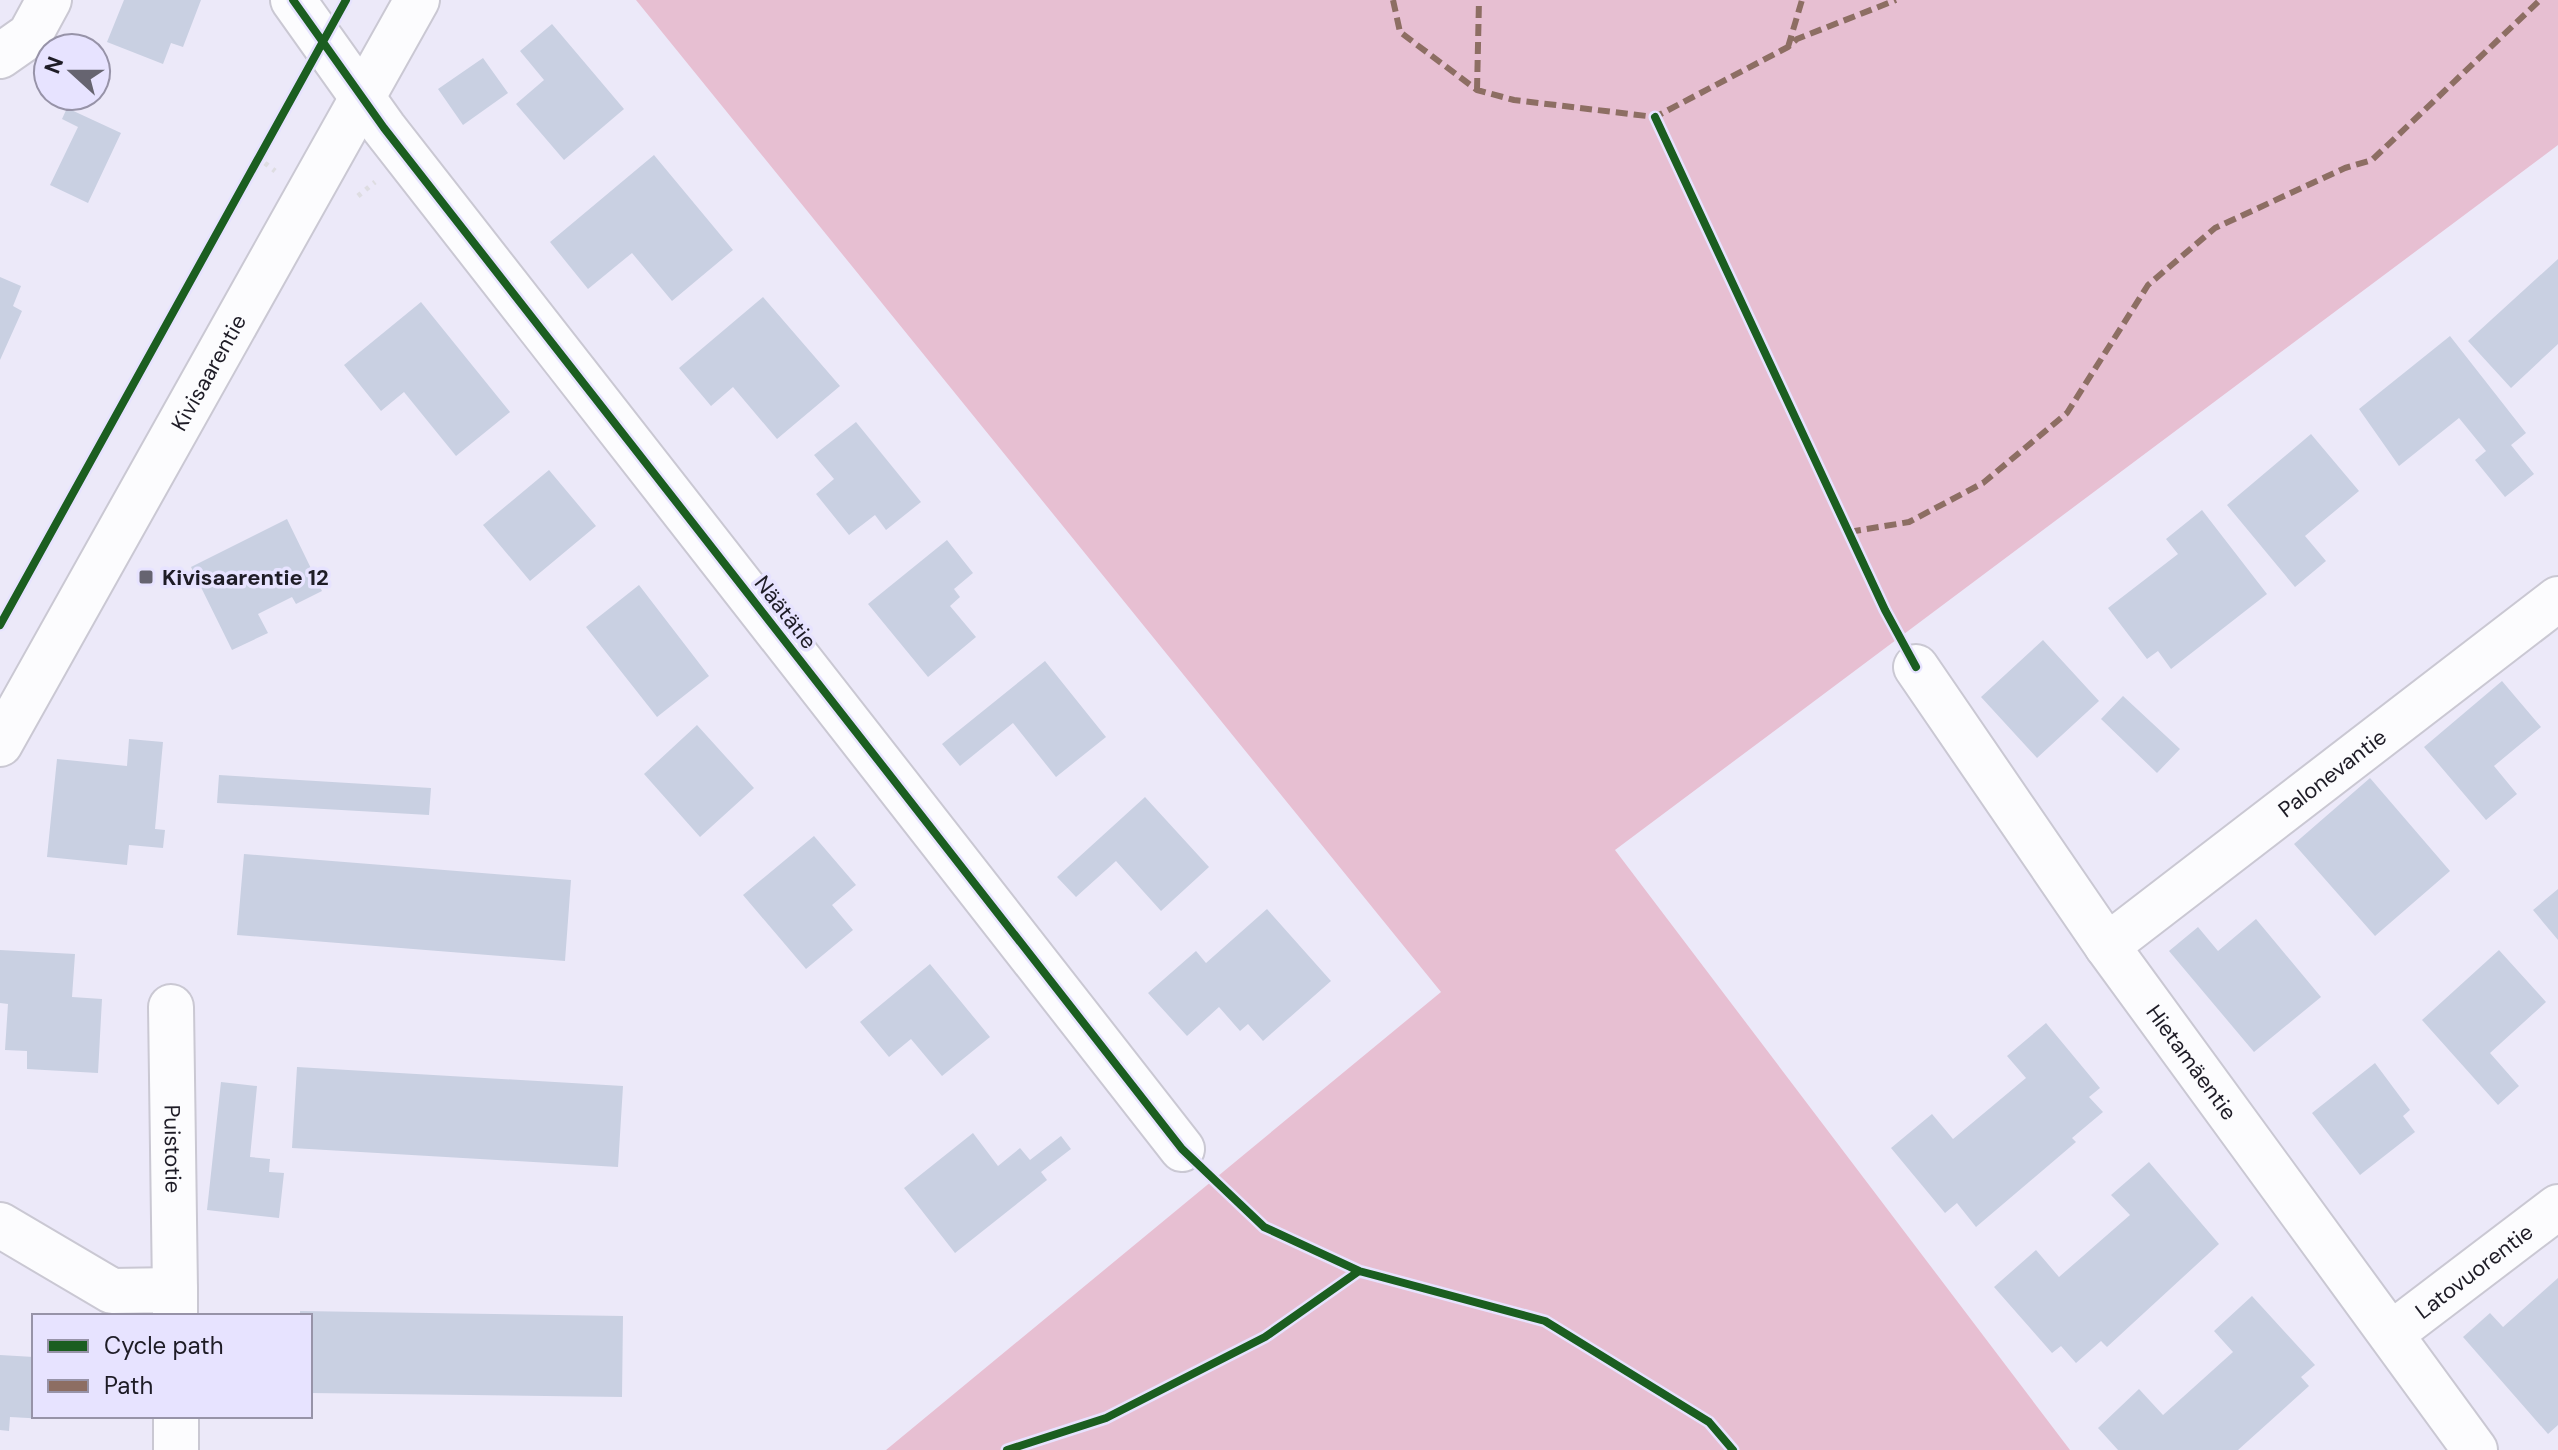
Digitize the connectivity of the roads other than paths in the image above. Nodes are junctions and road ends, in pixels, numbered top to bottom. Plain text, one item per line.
1 (49, 0) edge
2 (293, 0) edge
3 (417, 0) edge
4 (0, 56) edge
5 (362, 97) junction
6 (2558, 599) edge
7 (1916, 667) dead end
8 (0, 744) edge
9 (2107, 946) junction
10 (171, 1007) dead end
11 (1182, 1149) dead end
12 (2558, 1207) edge
13 (0, 1225) edge
14 (175, 1303) edge
15 (2391, 1334) junction
16 (176, 1418) edge
17 (176, 1450) edge
18 (2475, 1450) edge

1 - 4 street
2 - 5 street, Näätätie
3 - 5 street, Kivisaarentie
5 - 8 street, Kivisaarentie
5 - 11 street, Näätätie
6 - 9 street, Palonevantie
7 - 9 street, Hietamäentie
9 - 15 street, Hietamäentie
10 - 14 street, Puistotie
12 - 15 street, Latovuorentie
13 - 14 street, Puistotie
15 - 18 street, Hietamäentie
16 - 17 street

